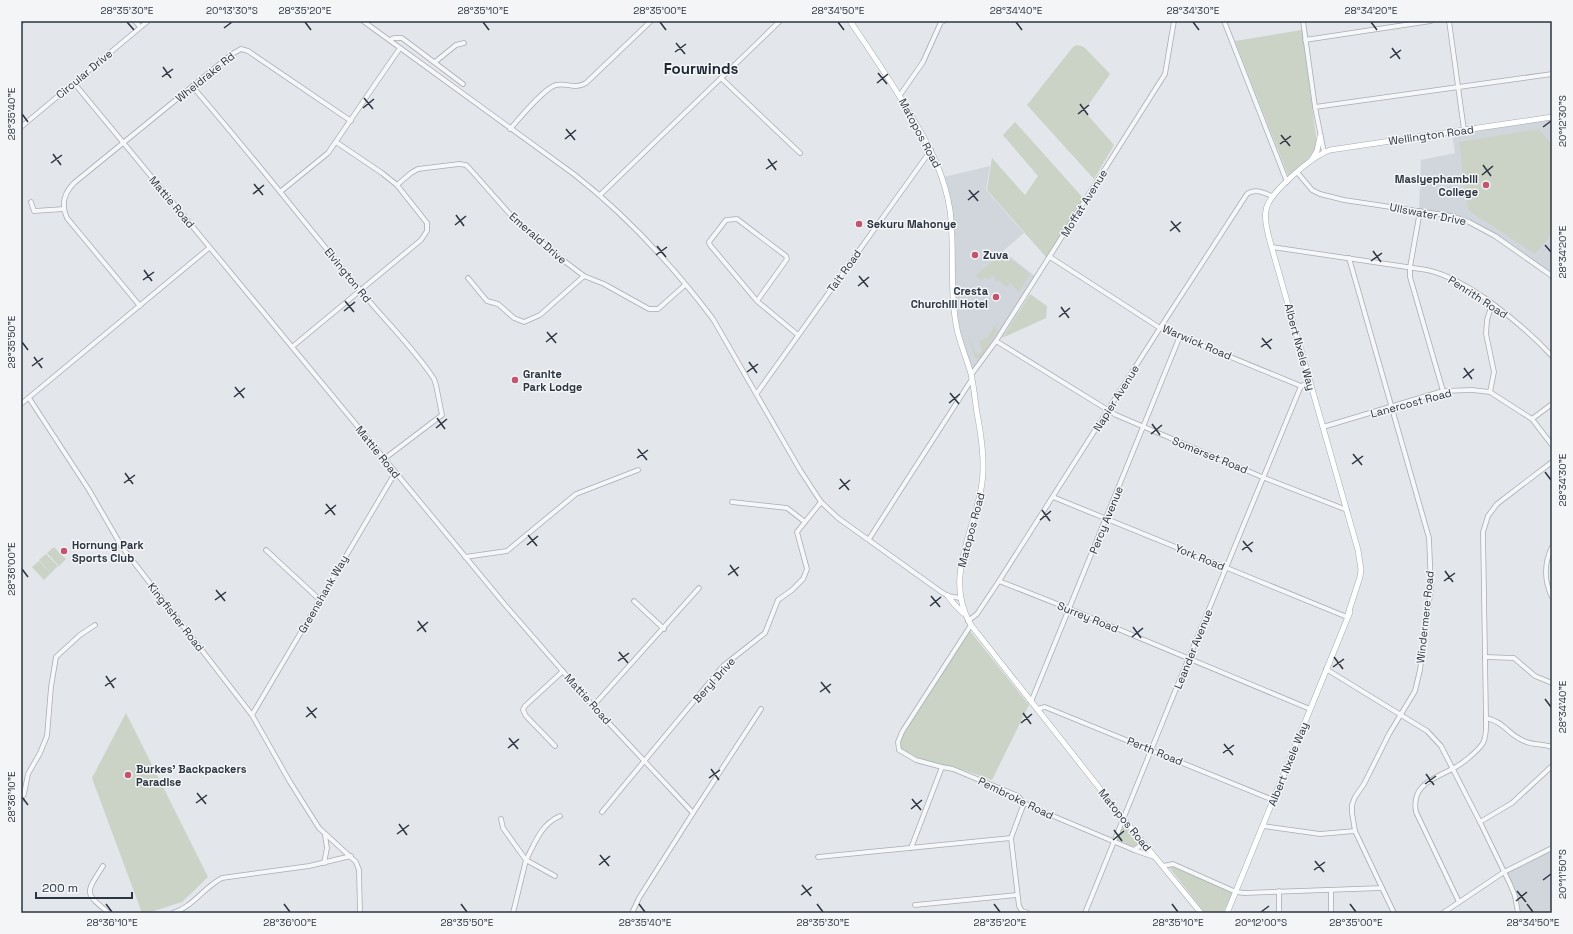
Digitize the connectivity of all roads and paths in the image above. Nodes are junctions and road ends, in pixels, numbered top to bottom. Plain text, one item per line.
1 (135, 21) edge
2 (148, 21) edge
3 (363, 21) edge
4 (651, 21) edge
5 (780, 21) edge
6 (850, 21) edge
7 (942, 21) edge
8 (1174, 21) edge
9 (1224, 21) edge
10 (1303, 21) edge
11 (1431, 21) edge
12 (1449, 21) edge
13 (140, 27) junction
14 (390, 40) junction
15 (1305, 40) junction
16 (464, 43) dead end
17 (400, 48) junction
18 (435, 62) junction
19 (1552, 74) edge
20 (721, 78) junction
21 (74, 83) junction
22 (463, 84) dead end
23 (192, 86) junction
24 (1458, 87) junction
25 (900, 94) junction
26 (1315, 107) junction
27 (1552, 117) edge
28 (351, 121) junction
29 (21, 126) edge
30 (510, 129) junction
31 (1464, 130) junction
32 (1320, 137) junction
33 (336, 142) junction
34 (123, 143) junction
35 (931, 150) junction
36 (1324, 152) junction
37 (800, 154) dead end
38 (1312, 160) junction
39 (1297, 172) junction
40 (1287, 182) junction
41 (397, 185) junction
42 (280, 192) junction
43 (600, 195) junction
44 (1272, 196) junction
45 (31, 202) dead end
46 (64, 209) junction
47 (1420, 211) junction
48 (1272, 247) junction
49 (210, 248) junction
50 (1050, 257) junction
51 (1349, 258) junction
52 (1410, 267) junction
53 (584, 276) junction
54 (1552, 276) edge
55 (468, 278) dead end
56 (685, 285) junction
57 (360, 290) junction
58 (757, 301) junction
59 (1492, 304) junction
60 (140, 306) junction
61 (1160, 328) junction
62 (798, 335) junction
63 (1180, 336) junction
64 (996, 341) junction
65 (292, 347) junction
66 (1552, 356) edge
67 (972, 377) junction
68 (1310, 382) junction
69 (1300, 386) junction
70 (1443, 392) junction
71 (1490, 392) junction
72 (757, 393) junction
73 (29, 398) junction
74 (21, 404) edge
75 (1552, 404) edge
76 (1392, 407) junction
77 (1108, 410) junction
78 (1532, 419) junction
79 (1323, 427) junction
80 (1143, 428) junction
81 (1552, 445) edge
82 (384, 460) junction
83 (1552, 462) edge
84 (638, 470) dead end
85 (395, 473) junction
86 (1262, 477) junction
87 (1053, 496) junction
88 (732, 502) dead end
89 (821, 502) junction
90 (1348, 510) junction
91 (1107, 519) junction
92 (805, 522) junction
93 (869, 539) junction
94 (1552, 546) edge
95 (266, 550) dead end
96 (465, 557) junction
97 (1226, 568) junction
98 (999, 581) junction
99 (699, 588) dead end
100 (948, 596) junction
101 (1552, 597) edge
102 (960, 598) junction
103 (320, 600) junction
104 (634, 601) dead end
105 (1070, 609) junction
106 (965, 615) junction
107 (1348, 616) junction
108 (969, 623) junction
109 (95, 625) dead end
110 (664, 629) junction
111 (1485, 657) junction
112 (1189, 659) junction
113 (1326, 669) junction
114 (563, 671) junction
115 (1552, 683) edge
116 (1031, 702) junction
117 (593, 706) junction
118 (761, 709) dead end
119 (1037, 709) junction
120 (1310, 709) junction
121 (252, 715) junction
122 (1401, 715) junction
123 (1486, 718) junction
124 (555, 746) dead end
125 (1552, 747) edge
126 (1152, 750) junction
127 (644, 760) junction
128 (1552, 766) edge
129 (942, 767) junction
130 (1454, 769) junction
131 (21, 800) edge
132 (1273, 800) junction
133 (1024, 803) junction
134 (602, 812) dead end
135 (693, 813) junction
136 (560, 816) dead end
137 (501, 818) dead end
138 (1123, 818) junction
139 (1480, 822) junction
140 (1263, 826) junction
141 (1355, 831) junction
142 (324, 834) junction
143 (1011, 838) junction
144 (1114, 842) junction
145 (1144, 844) junction
146 (911, 848) junction
147 (1552, 848) edge
148 (1134, 850) junction
149 (351, 856) junction
150 (818, 857) dead end
151 (1156, 857) junction
152 (526, 860) junction
153 (324, 863) junction
154 (102, 866) dead end
155 (1163, 866) junction
156 (1504, 872) junction
157 (555, 876) dead end
158 (1382, 888) junction
159 (1331, 890) junction
160 (1279, 891) junction
161 (1236, 892) junction
162 (1017, 895) junction
163 (1459, 902) junction
164 (915, 905) dead end
165 (109, 913) edge
166 (173, 913) edge
167 (360, 913) edge
168 (513, 913) edge
169 (632, 913) edge
170 (1028, 913) edge
171 (1085, 913) edge
172 (1201, 913) edge
173 (1227, 913) edge
174 (1279, 913) edge
175 (1331, 913) edge
176 (1394, 913) edge
177 (1445, 913) edge
178 (1518, 913) edge

1 - 13 street
2 - 13 street, Circular Drive
3 - 14 street
4 - 30 street
5 - 20 street
6 - 25 main road, Matopos Road
7 - 25 street
8 - 50 street, Moffat Avenue
9 - 40 street
10 - 15 street
11 - 15 street
12 - 24 street
13 - 21 street, Circular Drive
14 - 17 street
14 - 18 street
15 - 26 street
16 - 18 street
17 - 28 street
17 - 30 street
18 - 22 street
19 - 24 street
20 - 37 street
20 - 43 street
21 - 29 street, Circular Drive
21 - 34 street, Mattie Road
23 - 28 street, Wheldrake Rd
23 - 34 street, Wheldrake Rd
23 - 42 street, Elvington Rd
24 - 26 street
24 - 31 street
25 - 35 main road, Matopos Road
26 - 32 street
27 - 31 main road, Wellington Road
28 - 33 street
30 - 43 street
31 - 36 main road, Wellington Road
32 - 36 street
32 - 38 main road
33 - 41 street
33 - 42 street
34 - 46 street, Wheldrake Rd
34 - 49 street, Mattie Road
35 - 62 street, Tait Road
35 - 67 main road, Matopos Road
36 - 38 main road, Wellington Road
38 - 39 main road, Albert Nxele Way
39 - 40 main road, Albert Nxele Way
39 - 47 street, Ullswater Drive
40 - 44 main road, Albert Nxele Way
41 - 53 street, Emerald Drive
41 - 57 street
42 - 57 street, Elvington Rd
43 - 56 street
44 - 48 main road, Albert Nxele Way
44 - 61 street, Napier Avenue
45 - 46 street
46 - 60 street
47 - 52 street
47 - 54 street, Ullswater Drive
48 - 51 street, Penrith Road
48 - 68 main road, Albert Nxele Way
49 - 60 street
49 - 65 street, Mattie Road
50 - 61 street, Warwick Road
50 - 64 street, Moffat Avenue
51 - 52 street, Penrith Road
51 - 76 street, Windermere Road
52 - 59 street, Penrith Road
52 - 70 street
53 - 55 street
53 - 56 street, Emerald Drive
56 - 72 street
57 - 65 street
57 - 82 street, Elvington Rd
58 - 58 street
58 - 62 street
59 - 66 street, Penrith Road
59 - 71 street
60 - 73 street
61 - 63 street, Warwick Road
61 - 77 street, Napier Avenue
62 - 72 street, Tait Road
63 - 69 street, Warwick Road
63 - 80 street, Percy Avenue
64 - 67 street, Moffat Avenue
64 - 77 street, Somerset Road
65 - 82 street, Mattie Road
67 - 93 street, Moffat Avenue
67 - 102 main road, Matopos Road
68 - 69 street
68 - 79 main road, Albert Nxele Way
69 - 86 street, Leander Avenue
70 - 71 street, Lanercost Road
70 - 76 street, Lanercost Road
71 - 78 street, Lanercost Road
72 - 89 street
73 - 74 street
73 - 121 street, Kingfisher Road
75 - 78 street
76 - 79 street, Lanercost Road
76 - 122 street, Windermere Road
77 - 80 street, Somerset Road
77 - 87 street, Napier Avenue
78 - 81 street, Lanercost Road
79 - 90 main road, Albert Nxele Way
80 - 86 street, Somerset Road
80 - 91 street, Percy Avenue
82 - 85 street, Mattie Road
83 - 111 street
84 - 96 street
85 - 96 street, Mattie Road
85 - 103 street, Greenshank Way
86 - 90 street, Somerset Road
86 - 97 street, Leander Avenue
87 - 91 street, York Road
87 - 98 street, Napier Avenue
88 - 92 street
89 - 92 street, Beryl Drive
89 - 93 street
90 - 107 main road, Albert Nxele Way
91 - 97 street, York Road
91 - 105 street, Percy Avenue
92 - 127 street, Beryl Drive
93 - 100 street
94 - 101 street
95 - 103 street
96 - 114 street, Mattie Road
97 - 107 street, York Road
97 - 112 street, Leander Avenue
98 - 105 street, Surrey Road
98 - 108 street, Napier Avenue
99 - 110 street
100 - 102 street
100 - 106 main road
102 - 106 main road, Matopos Road
103 - 121 street, Greenshank Way
104 - 110 street
105 - 112 street, Surrey Road
105 - 116 street, Percy Avenue
106 - 108 main road, Matopos Road
107 - 113 main road, Albert Nxele Way
108 - 116 main road, Matopos Road
108 - 129 street, Pembroke Road
109 - 131 street
110 - 117 street
111 - 115 street
111 - 123 street
112 - 120 street, Surrey Road
112 - 126 street, Leander Avenue
113 - 120 main road, Albert Nxele Way
113 - 122 street
114 - 117 street, Mattie Road
114 - 124 street
116 - 119 main road, Matopos Road
117 - 127 street, Mattie Road
118 - 135 street
119 - 126 street, Perth Road
119 - 138 main road, Matopos Road
120 - 132 main road, Albert Nxele Way
121 - 142 street, Kingfisher Road
122 - 130 street
122 - 141 street, Windermere Road
123 - 125 street
123 - 130 street
126 - 132 street, Perth Road
126 - 138 street, Leander Avenue
127 - 134 street
127 - 135 street, Mattie Road
128 - 139 street
129 - 133 street, Pembroke Road
129 - 146 street
130 - 139 street
130 - 163 street
132 - 140 main road, Albert Nxele Way
133 - 143 street
133 - 144 street, Pembroke Road
135 - 169 street
136 - 152 street
137 - 152 street
138 - 144 street, Leander Avenue
138 - 145 main road, Matopos Road
139 - 156 street
140 - 141 street
140 - 161 main road, Albert Nxele Way
141 - 158 street, Windermere Road
142 - 149 street, Kingfisher Road
142 - 153 street
143 - 146 street
143 - 162 street
144 - 148 street, Pembroke Road
144 - 171 street, Leander Avenue
145 - 148 street
145 - 151 main road, Matopos Road
146 - 150 street
147 - 156 street
148 - 151 street, Pembroke Road
149 - 153 street
149 - 167 street
151 - 155 main road, Matopos Road
152 - 157 street
152 - 168 street
153 - 166 street
154 - 165 street
155 - 161 street
155 - 172 main road, Matopos Road
156 - 163 street
156 - 178 street
158 - 159 street
158 - 176 street, Windermere Road
159 - 160 street
159 - 175 street
160 - 161 street
160 - 174 street
161 - 173 main road, Albert Nxele Way
162 - 164 street
162 - 170 street
163 - 177 street

